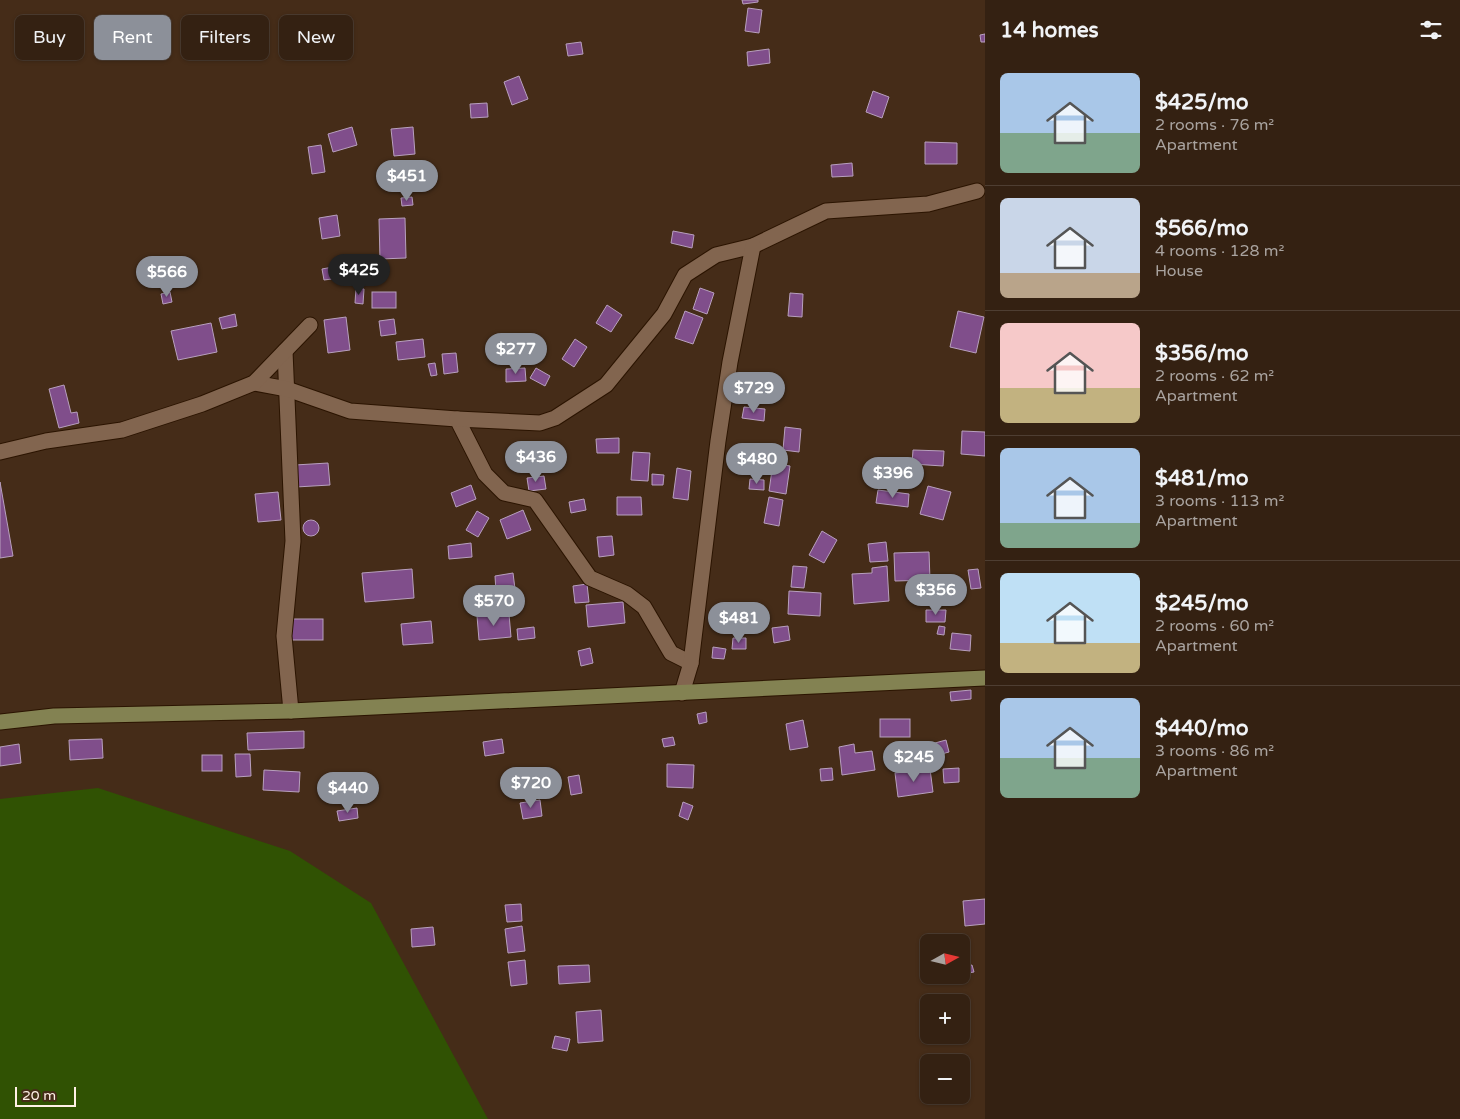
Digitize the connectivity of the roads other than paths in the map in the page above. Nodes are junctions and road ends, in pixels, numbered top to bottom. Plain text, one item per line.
1 (977, 191) dead end
2 (753, 246) junction
3 (310, 325) dead end
4 (285, 351) junction
5 (254, 383) junction
6 (287, 388) junction
7 (457, 419) junction
8 (0, 452) edge
9 (691, 663) junction
10 (985, 678) edge
11 (682, 693) junction
12 (291, 711) junction
13 (0, 722) edge

1 - 2 street
2 - 7 street
2 - 9 street
3 - 4 street
4 - 5 street
4 - 6 street
5 - 6 street
5 - 8 street
6 - 7 street
6 - 12 street
7 - 9 street
9 - 11 street
10 - 11 main road
11 - 12 main road
12 - 13 main road

